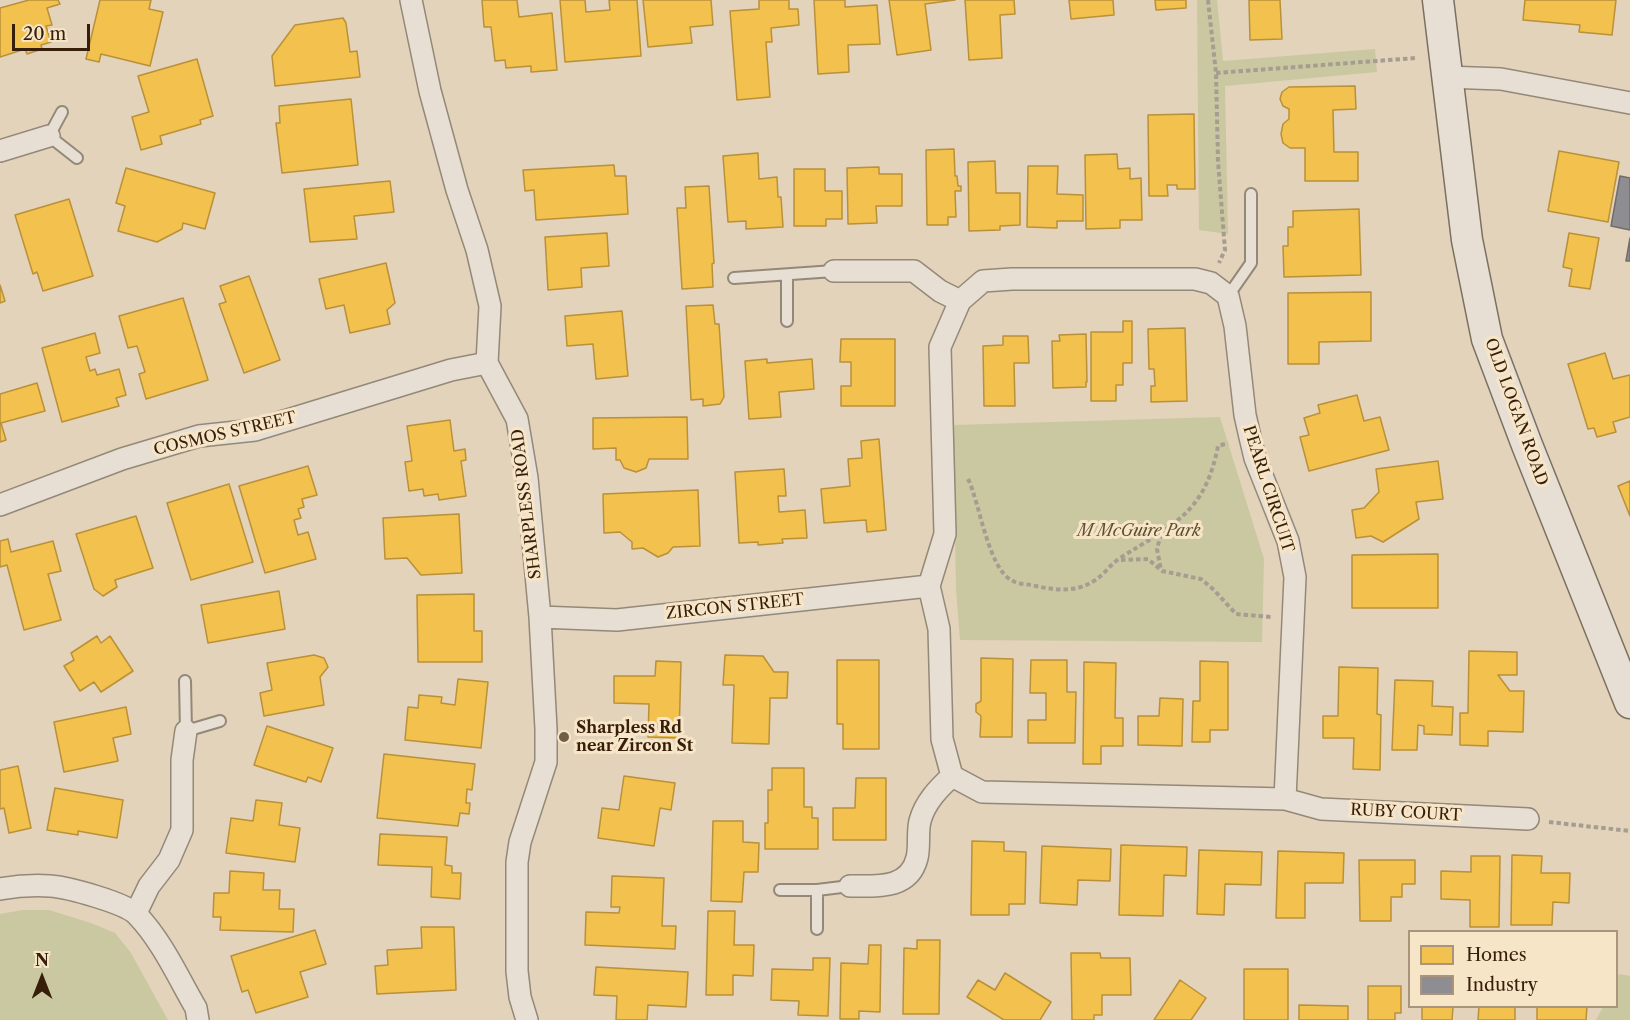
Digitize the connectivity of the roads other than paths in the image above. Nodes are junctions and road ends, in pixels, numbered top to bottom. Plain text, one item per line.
1 (411, 0) edge
2 (1438, 0) edge
3 (1445, 67) junction
4 (1630, 103) edge
5 (62, 112) dead end
6 (49, 136) junction
7 (0, 151) edge
8 (77, 158) dead end
9 (1251, 194) dead end
10 (834, 271) joint
11 (787, 275) junction
12 (734, 278) dead end
13 (1228, 296) junction
14 (960, 301) junction
15 (787, 321) dead end
16 (487, 363) junction
17 (0, 505) edge
18 (929, 586) junction
19 (540, 617) junction
20 (185, 681) dead end
21 (1630, 703) edge
22 (220, 721) dead end
23 (186, 731) junction
24 (952, 776) junction
25 (1285, 799) junction
26 (1528, 819) road end
27 (850, 886) joint
28 (0, 889) edge
29 (780, 890) dead end
30 (817, 890) junction
31 (136, 913) junction
32 (817, 929) dead end
33 (198, 1020) edge
34 (528, 1020) edge

1 - 16 street
2 - 3 main road, OLD LOGAN ROAD
3 - 4 street
3 - 21 main road, OLD LOGAN ROAD
5 - 6 lane
6 - 7 street
6 - 8 lane
9 - 13 lane
10 - 11 lane
10 - 14 street
11 - 12 lane
11 - 15 lane
13 - 14 street
13 - 25 street, PEARL CIRCUIT
14 - 18 street
16 - 17 street, COSMOS STREET
16 - 19 street, SHARPLESS ROAD
18 - 19 street, ZIRCON STREET
18 - 24 street
19 - 34 street, SHARPLESS ROAD
20 - 23 lane
22 - 23 lane
23 - 31 street
24 - 25 street
24 - 27 street
25 - 26 street, RUBY COURT
27 - 30 lane
28 - 31 street
29 - 30 lane
30 - 32 lane
31 - 33 street

